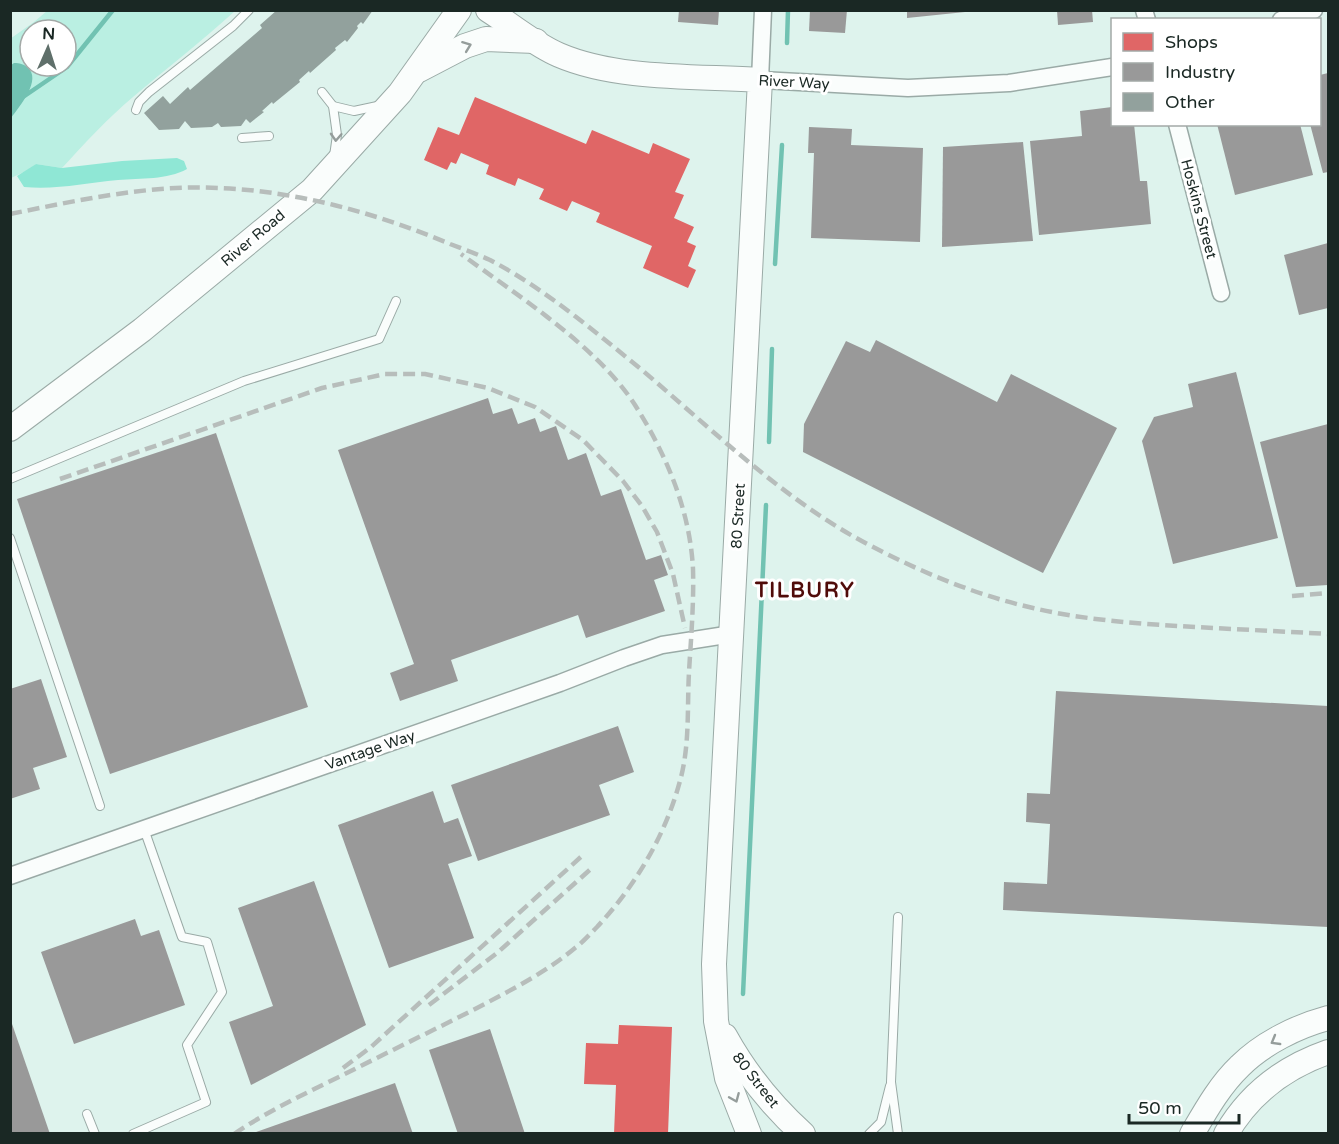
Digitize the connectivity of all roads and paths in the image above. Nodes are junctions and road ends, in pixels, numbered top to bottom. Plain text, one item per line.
1 (249, 10) edge
2 (459, 10) edge
3 (488, 10) edge
4 (520, 10) edge
5 (763, 10) edge
6 (1314, 10) edge
7 (1288, 18) edge
8 (536, 41) junction
9 (1111, 67) edge
10 (415, 72) junction
11 (760, 80) junction
12 (322, 92) dead end
13 (391, 104) junction
14 (333, 106) junction
15 (136, 110) dead end
16 (1178, 126) edge
17 (269, 136) dead end
18 (242, 138) dead end
19 (331, 168) junction
20 (1221, 294) dead end
21 (396, 301) dead end
22 (18, 420) edge
23 (10, 479) edge
24 (10, 538) edge
25 (732, 634) junction
26 (100, 806) dead end
27 (144, 829) junction
28 (10, 876) edge
29 (898, 917) dead end
30 (1329, 1018) edge
31 (716, 1021) junction
32 (1329, 1052) edge
33 (891, 1082) junction
34 (87, 1113) dead end
35 (95, 1134) edge
36 (133, 1134) edge
37 (750, 1134) edge
38 (803, 1134) edge
39 (869, 1134) edge
40 (898, 1134) edge
41 (1192, 1134) edge
42 (1226, 1134) edge

1 - 15 lane
2 - 10 street, River Road
3 - 8 street, River Way
4 - 8 street
5 - 11 street, 80 Street
6 - 7 street
10 -> 8 street
8 - 11 street, River Way
9 - 11 street, River Way
10 - 13 street, River Road
11 - 25 street, 80 Street
12 - 14 lane
13 - 14 lane
13 - 19 street, River Road
14 -> 19 lane
16 - 20 street, Hoskins Street
17 - 18 lane
19 - 22 street, River Road
21 - 23 lane
24 - 26 lane
25 - 27 street, Vantage Way
25 - 31 street, 80 Street
27 - 28 street, Vantage Way
27 - 36 lane
29 - 33 lane
30 -> 41 street
31 -> 37 street, 80 Street
31 - 38 street, 80 Street
32 - 42 street
33 - 39 lane
33 - 40 lane
34 - 35 lane

